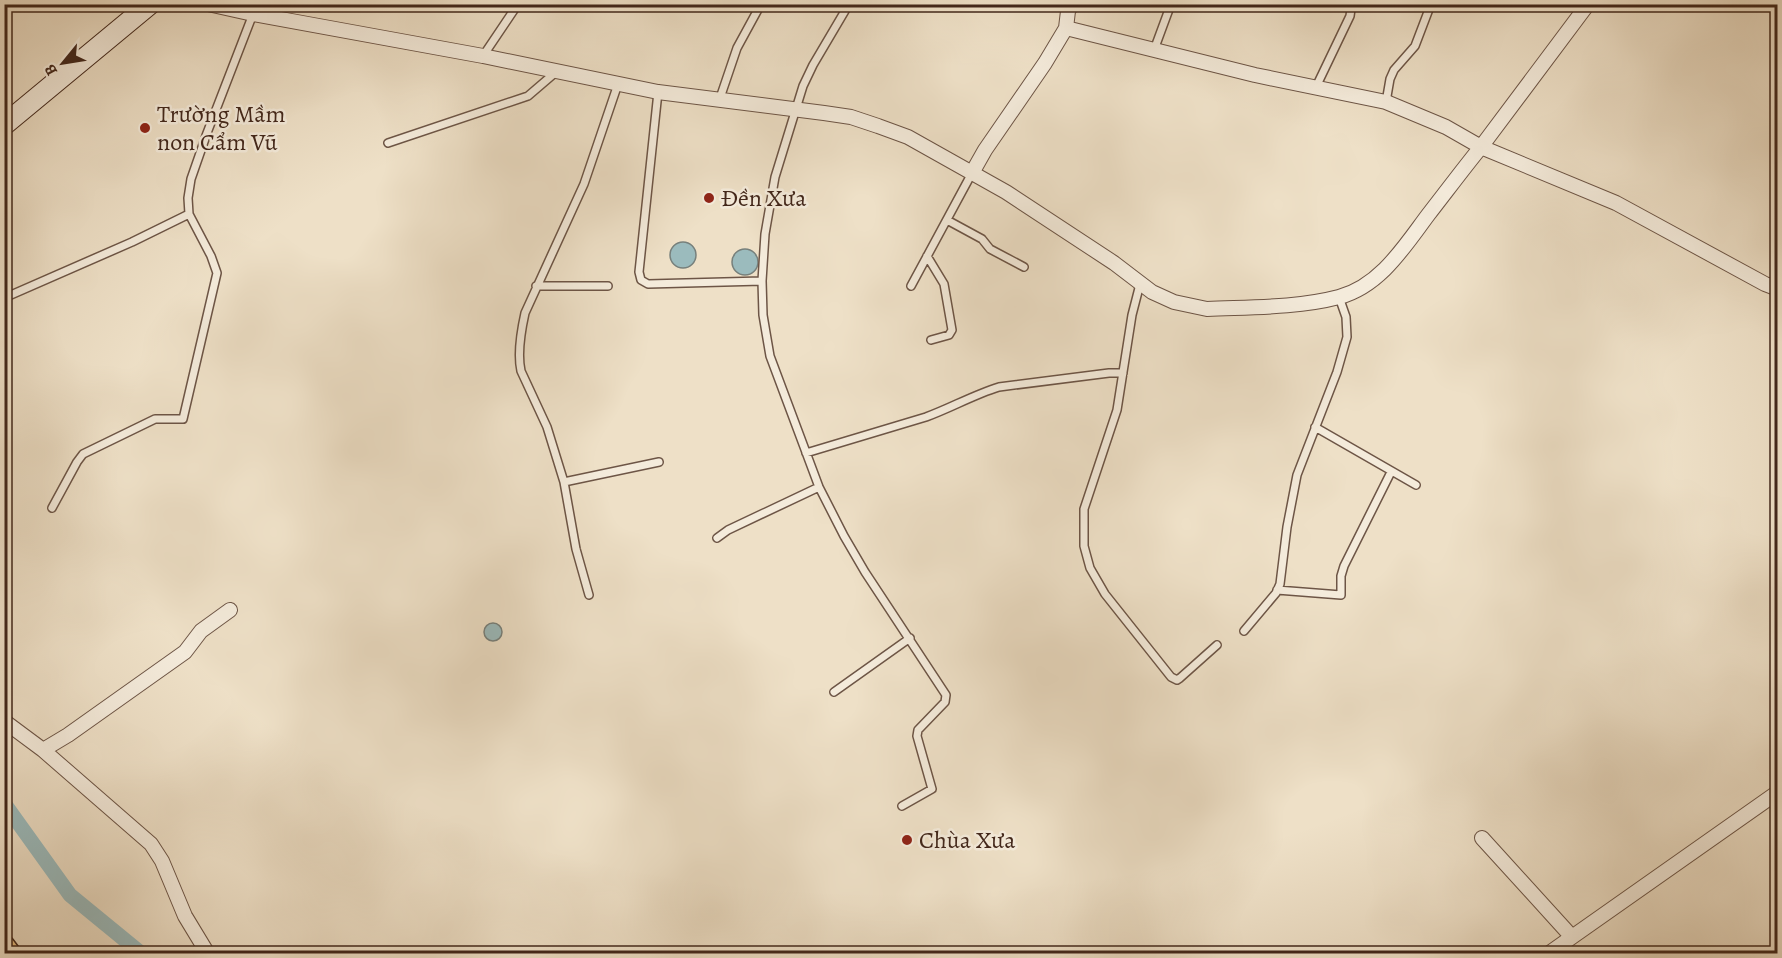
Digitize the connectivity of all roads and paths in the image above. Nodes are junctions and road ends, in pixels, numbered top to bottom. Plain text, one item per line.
1 (150, 4) edge
2 (208, 4) edge
3 (518, 4) edge
4 (761, 4) edge
5 (849, 4) edge
6 (1071, 4) edge
7 (1171, 4) edge
8 (1348, 4) edge
9 (1431, 4) edge
10 (1588, 4) edge
11 (253, 15) junction
12 (1066, 28) junction
13 (1154, 50) junction
14 (483, 57) junction
15 (556, 72) junction
16 (618, 84) junction
17 (1316, 87) junction
18 (658, 92) junction
19 (719, 101) junction
20 (1386, 102) junction
21 (796, 109) junction
22 (4, 125) edge
23 (388, 143) dead end
24 (1481, 147) junction
25 (972, 173) junction
26 (189, 214) junction
27 (946, 220) junction
28 (927, 256) junction
29 (1024, 267) dead end
30 (762, 281) junction
31 (1140, 284) junction
32 (536, 286) junction
33 (608, 286) dead end
34 (911, 286) dead end
35 (1778, 289) edge
36 (1339, 297) junction
37 (4, 298) edge
38 (931, 340) dead end
39 (1123, 373) junction
40 (1315, 427) junction
41 (806, 453) junction
42 (659, 462) dead end
43 (1391, 472) junction
44 (564, 482) junction
45 (1416, 485) dead end
46 (819, 487) junction
47 (52, 508) dead end
48 (717, 538) dead end
49 (1277, 590) junction
50 (589, 595) dead end
51 (230, 610) dead end
52 (1244, 631) dead end
53 (910, 638) junction
54 (1217, 645) dead end
55 (834, 692) dead end
56 (4, 721) edge
57 (43, 750) junction
58 (1778, 792) edge
59 (902, 806) dead end
60 (1482, 838) dead end
61 (1572, 937) junction
62 (4, 946) edge
63 (10, 954) edge
64 (208, 954) edge
65 (1548, 954) edge

1 - 22 street
2 - 11 street
3 - 14 lane
4 - 19 lane
5 - 21 lane
6 - 12 street
7 - 13 lane
8 - 17 lane
9 - 20 lane
10 - 24 street
11 - 14 street
11 - 26 lane
12 - 13 street
12 - 25 street
13 - 17 street
14 - 15 street
15 - 16 street
15 - 23 lane
16 - 18 street
16 - 32 lane
17 - 20 street
18 - 19 street
18 - 30 lane
19 - 21 street
20 - 24 street
21 - 25 street
21 - 30 lane
24 - 35 street
24 - 36 street
25 - 27 lane
25 - 31 street
26 - 37 lane
26 - 47 lane
27 - 28 lane
27 - 29 lane
28 - 34 lane
28 - 38 lane
30 - 41 lane
31 - 36 street
31 - 39 lane
32 - 33 lane
32 - 44 lane
36 - 40 lane
39 - 41 lane
39 - 54 lane
40 - 43 lane
40 - 49 lane
41 - 46 lane
42 - 44 lane
43 - 45 lane
43 - 49 lane
44 - 50 lane
46 - 48 lane
46 - 53 lane
49 - 52 lane
51 - 57 street
53 - 55 lane
53 - 59 lane
56 - 57 street
57 - 64 street
58 - 61 street
60 - 61 street
61 - 65 street
62 - 63 main road

